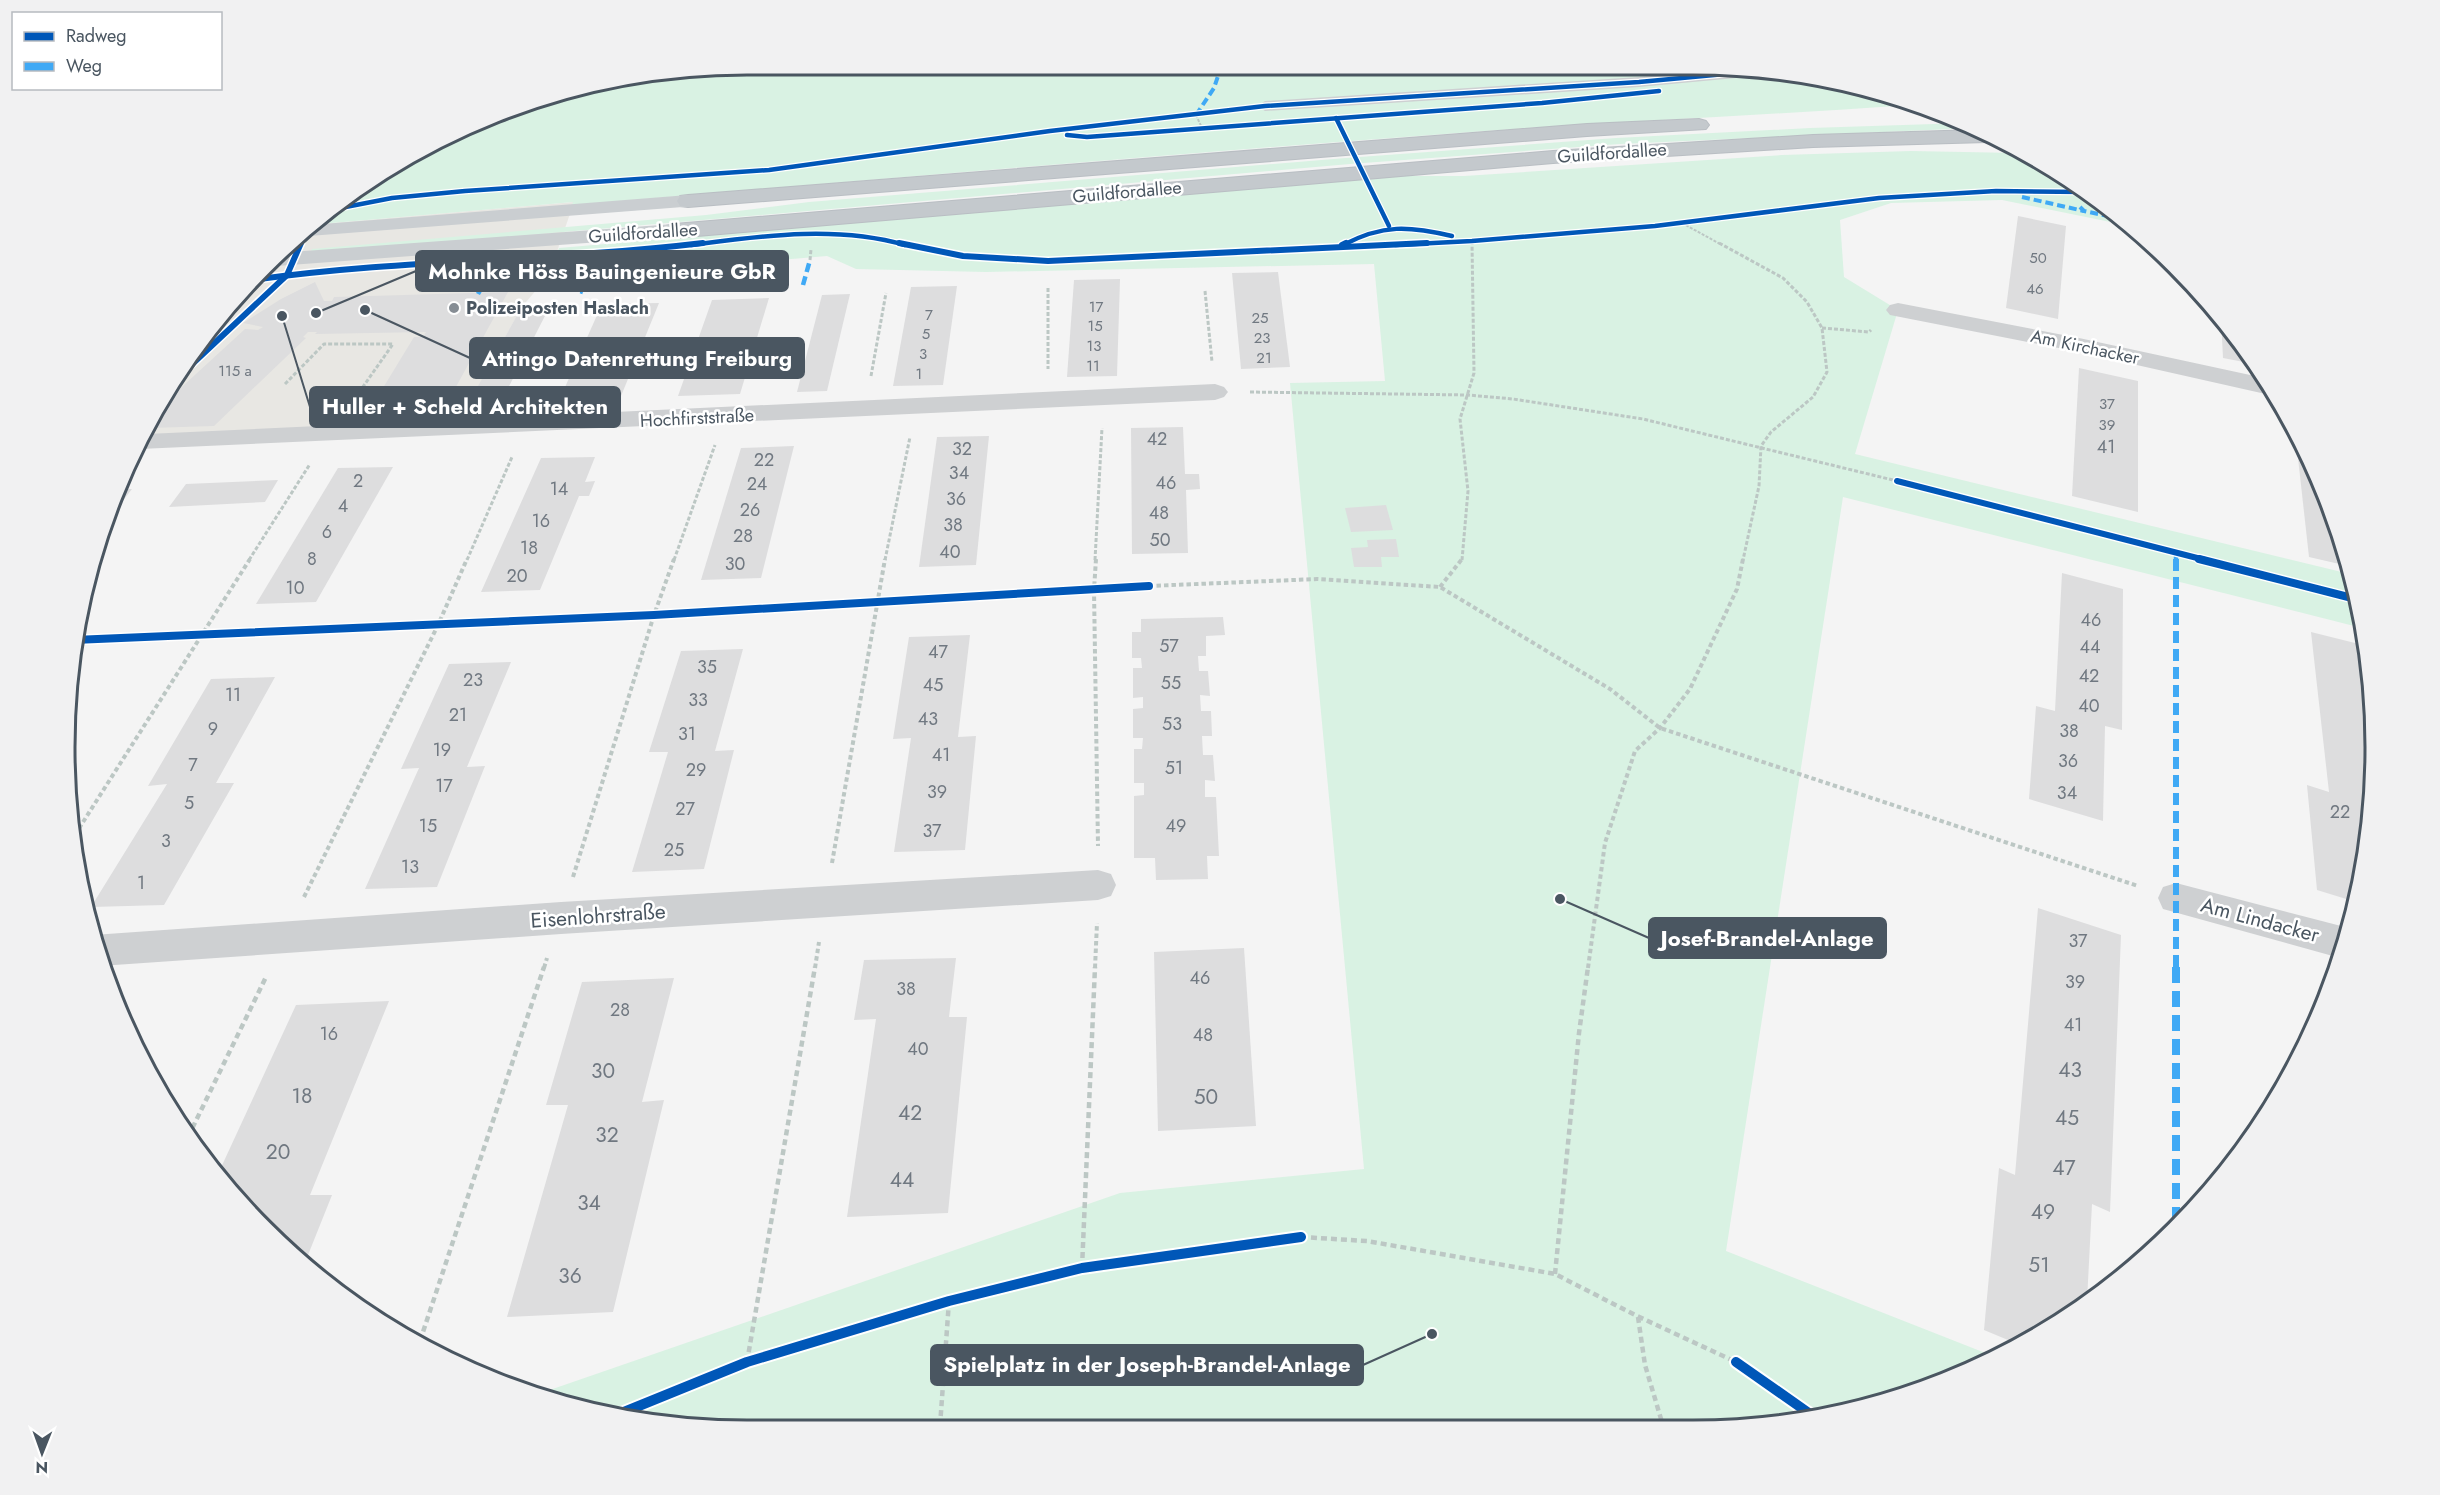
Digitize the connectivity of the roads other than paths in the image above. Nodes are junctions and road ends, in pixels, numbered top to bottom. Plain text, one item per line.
1 (1710, 75) edge
2 (1265, 106) dead end
3 (1718, 124) dead end
4 (1973, 136) edge
5 (1894, 137) junction
6 (1984, 141) edge
7 (688, 201) joint
8 (318, 231) edge
9 (674, 231) joint
10 (285, 260) edge
11 (1898, 310) road end
12 (2259, 384) edge
13 (1215, 392) road end
14 (148, 442) edge
15 (1098, 885) road end
16 (2176, 898) road end
17 (2336, 941) edge
18 (106, 949) edge

1 - 2 lane
3 - 7 highway, Guildfordallee
4 - 5 highway, Guildfordallee
5 - 6 highway
5 - 9 highway, Guildfordallee
7 - 8 main road, Guildfordallee
9 - 10 main road, Guildfordallee
11 - 12 street, Am Kirchacker
13 - 14 street, Hochfirststraße
15 - 18 street, Eisenlohrstraße
16 - 17 street, Am Lindacker

